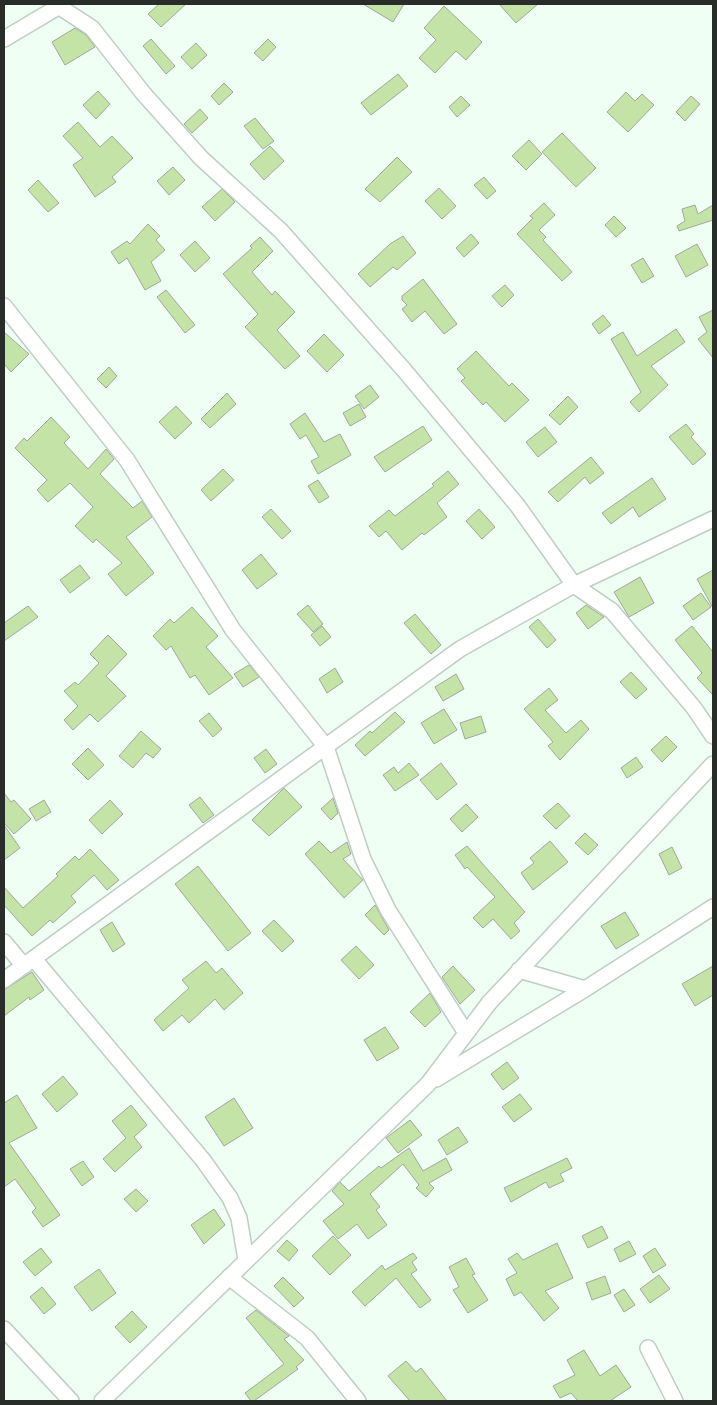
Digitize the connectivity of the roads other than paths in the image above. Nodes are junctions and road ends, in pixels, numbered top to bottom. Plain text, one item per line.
1 (58, 5) edge
2 (4, 39) edge
3 (4, 306) edge
4 (713, 519) edge
5 (574, 585) junction
6 (713, 736) edge
7 (326, 747) junction
8 (713, 764) edge
9 (713, 906) edge
10 (4, 942) edge
11 (29, 962) junction
12 (519, 970) junction
13 (4, 980) edge
14 (585, 989) junction
15 (466, 1034) junction
16 (428, 1084) junction
17 (246, 1260) junction
18 (229, 1276) junction
19 (4, 1329) edge
20 (648, 1348) dead end
21 (71, 1401) edge
22 (102, 1401) edge
23 (358, 1401) edge
24 (674, 1401) edge

1 - 2 street
1 - 5 street
3 - 7 street
4 - 5 street
5 - 6 street
5 - 7 street
7 - 11 street
7 - 15 street
8 - 12 street
9 - 14 street
10 - 11 street
11 - 13 street
11 - 17 street
12 - 14 street
12 - 15 street
14 - 16 street
15 - 16 street
16 - 17 street
17 - 18 street
18 - 22 street
18 - 23 street
19 - 21 street
20 - 24 street

